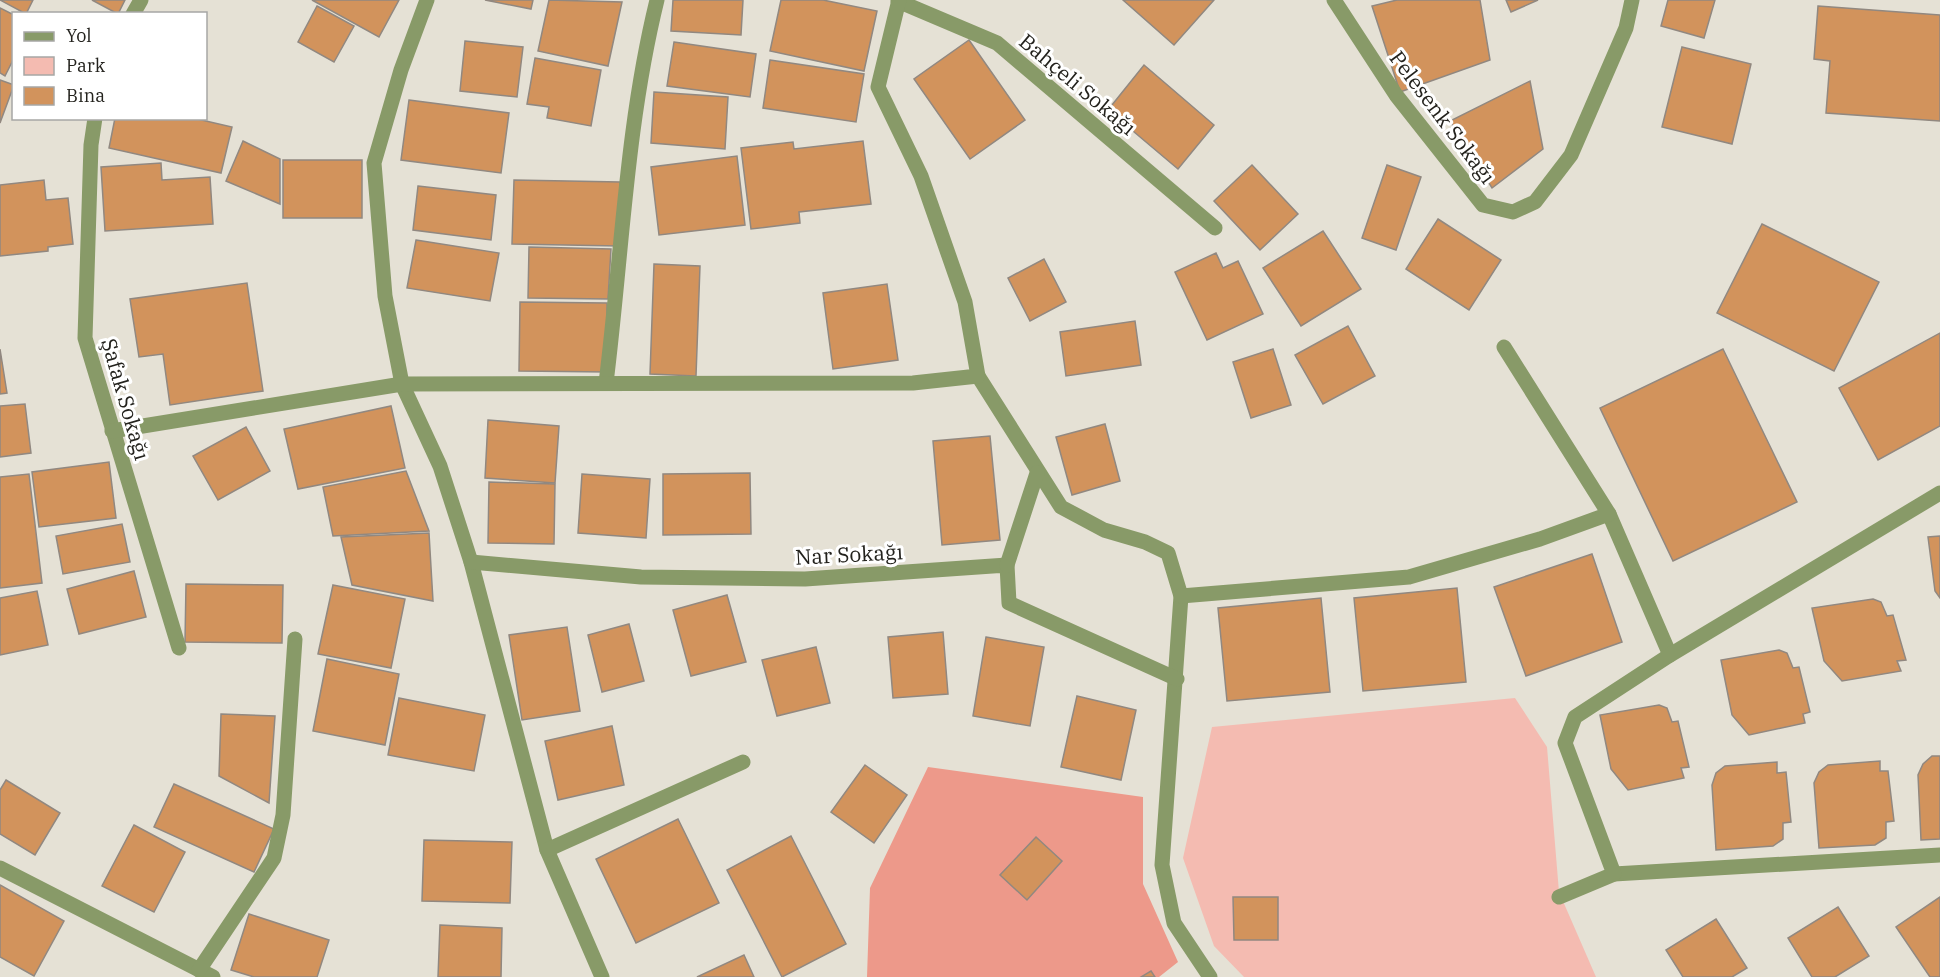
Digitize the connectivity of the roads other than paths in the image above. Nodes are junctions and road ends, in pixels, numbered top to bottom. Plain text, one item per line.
1 (427, 0) edge
2 (657, 0) edge
3 (898, 0) edge
4 (1334, 0) edge
5 (1632, 0) edge
6 (95, 120) edge
7 (1215, 228) dead end
8 (1504, 346) dead end
9 (978, 376) junction
10 (606, 383) junction
11 (402, 384) junction
12 (112, 431) junction
13 (1037, 473) junction
14 (1940, 493) edge
15 (1609, 514) junction
16 (471, 562) junction
17 (1007, 565) junction
18 (1181, 596) junction
19 (295, 639) dead end
20 (179, 648) dead end
21 (1670, 655) junction
22 (1177, 679) junction
23 (743, 762) dead end
24 (548, 850) junction
25 (1940, 855) edge
26 (0, 868) edge
27 (1614, 874) junction
28 (1558, 897) dead end
29 (206, 973) edge
30 (602, 977) edge
31 (1210, 977) edge

1 - 11 street
2 - 10 street
3 - 7 street, Bahçeli Sokağı
3 - 9 street
4 - 5 street, Pelesenk Sokağı
6 - 12 street, Şafak Sokağı
8 - 15 street
9 - 10 street
9 - 13 street
10 - 11 street
11 - 12 street
11 - 16 street
12 - 20 street, Şafak Sokağı
13 - 17 street
13 - 18 street
14 - 21 street
15 - 18 street
15 - 21 street
16 - 17 street, Nar Sokağı
16 - 24 street
17 - 22 street
18 - 22 street
19 - 29 street
21 - 27 street
22 - 31 street
23 - 24 street
24 - 30 street
25 - 27 street
26 - 29 street
27 - 28 street

